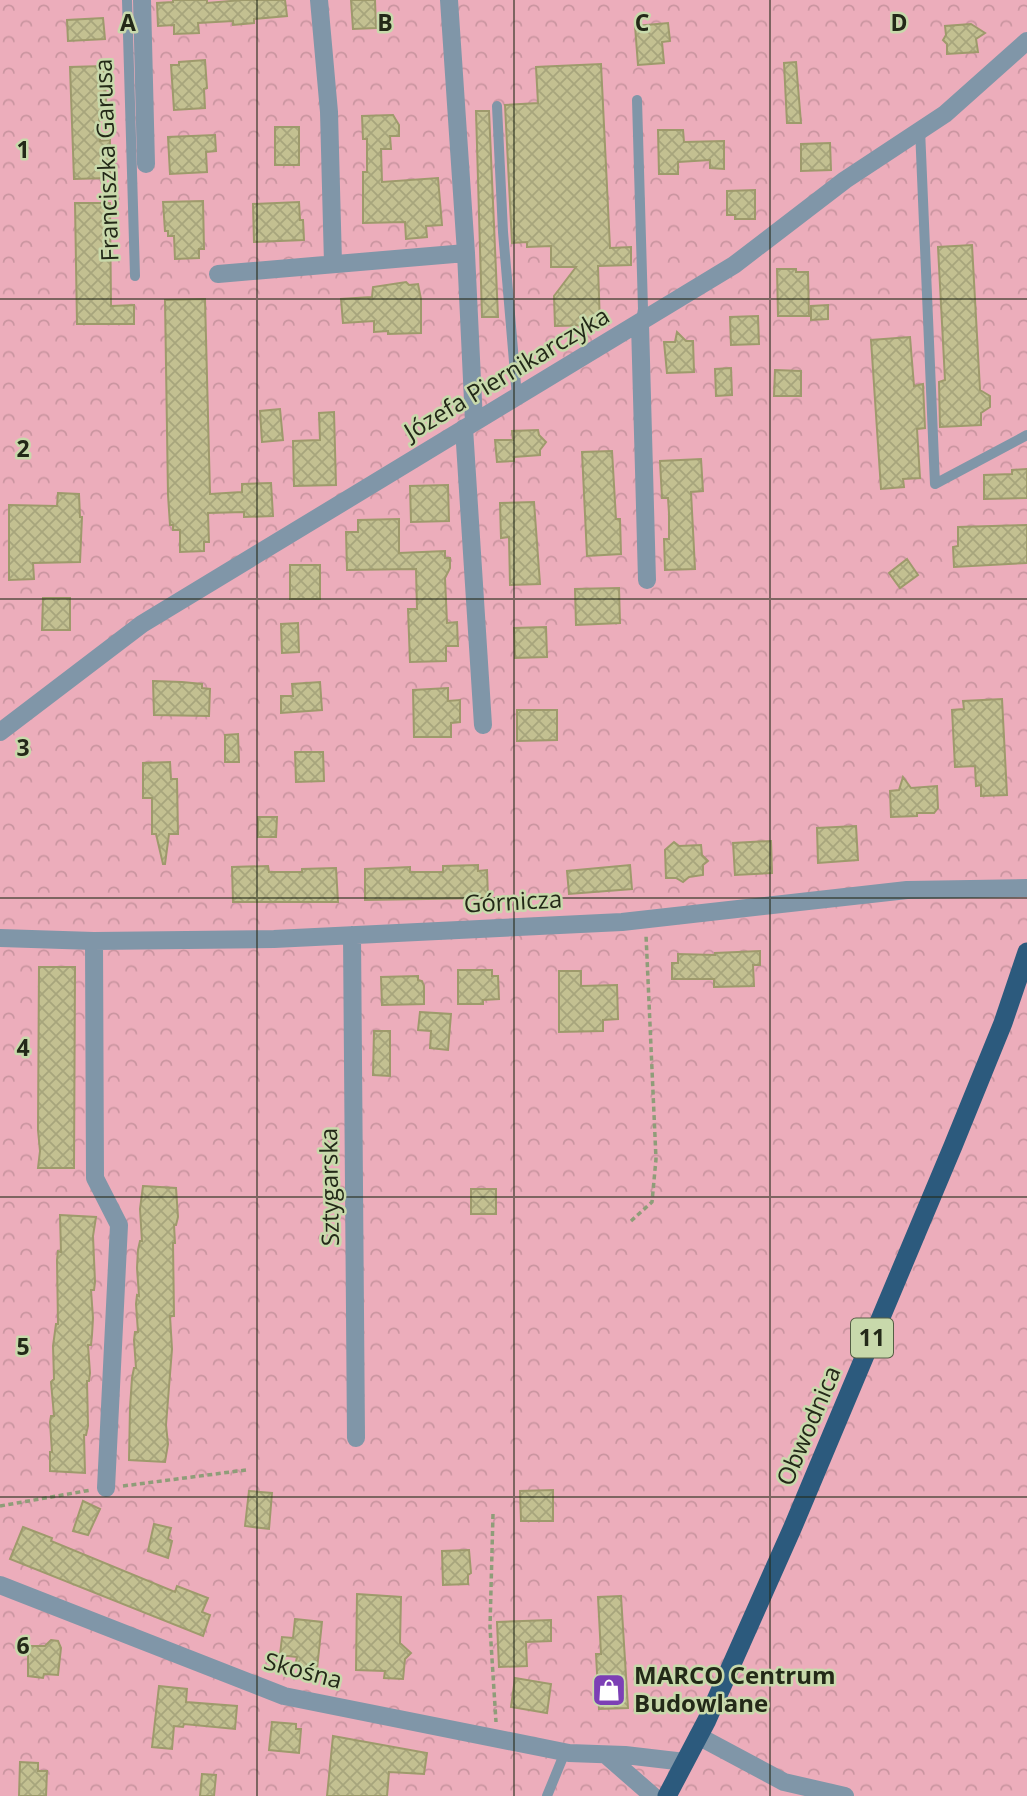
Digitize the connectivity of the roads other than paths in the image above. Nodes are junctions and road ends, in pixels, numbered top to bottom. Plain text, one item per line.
1 (127, 0) edge
2 (142, 0) edge
3 (319, 0) edge
4 (449, 0) edge
5 (1027, 41) edge
6 (637, 100) dead end
7 (497, 106) dead end
8 (920, 130) junction
9 (146, 164) dead end
10 (466, 253) junction
11 (333, 264) junction
12 (218, 274) dead end
13 (135, 276) dead end
14 (640, 324) junction
15 (517, 397) junction
16 (469, 425) junction
17 (1027, 435) edge
18 (647, 580) dead end
19 (483, 725) dead end
20 (0, 732) edge
21 (1027, 888) edge
22 (352, 935) junction
23 (0, 937) edge
24 (94, 941) junction
25 (1027, 952) edge
26 (356, 1438) dead end
27 (106, 1488) dead end
28 (0, 1585) edge
29 (698, 1736) junction
30 (565, 1752) junction
31 (606, 1755) junction
32 (685, 1762) junction
33 (547, 1796) edge
34 (653, 1796) edge
35 (667, 1796) edge
36 (845, 1796) edge

1 - 13 lane, Franciszka Garusa
2 - 9 street, Franciszka Garusa
3 - 11 street
4 - 10 street
5 - 8 street, Józefa Piernikarczyka
6 - 14 lane
7 - 15 lane
8 - 14 street, Józefa Piernikarczyka
8 - 17 lane
10 - 11 street
10 - 16 street
11 - 12 street
14 - 15 street, Józefa Piernikarczyka
14 - 18 street
15 - 16 street, Józefa Piernikarczyka
16 - 19 street
16 - 20 street, Józefa Piernikarczyka
21 - 22 street, Górnicza
22 - 24 street, Górnicza
22 - 26 street, Sztygarska
23 - 24 street, Górnicza
24 - 27 street
25 - 29 highway, Obwodnica / 11
28 - 30 street, Skośna
29 - 32 highway, Obwodnica / 11
29 - 36 street
30 - 31 street, Skośna
30 - 33 lane
31 - 32 street, Skośna
31 - 34 street
32 - 35 highway, Obwodnica / 11

